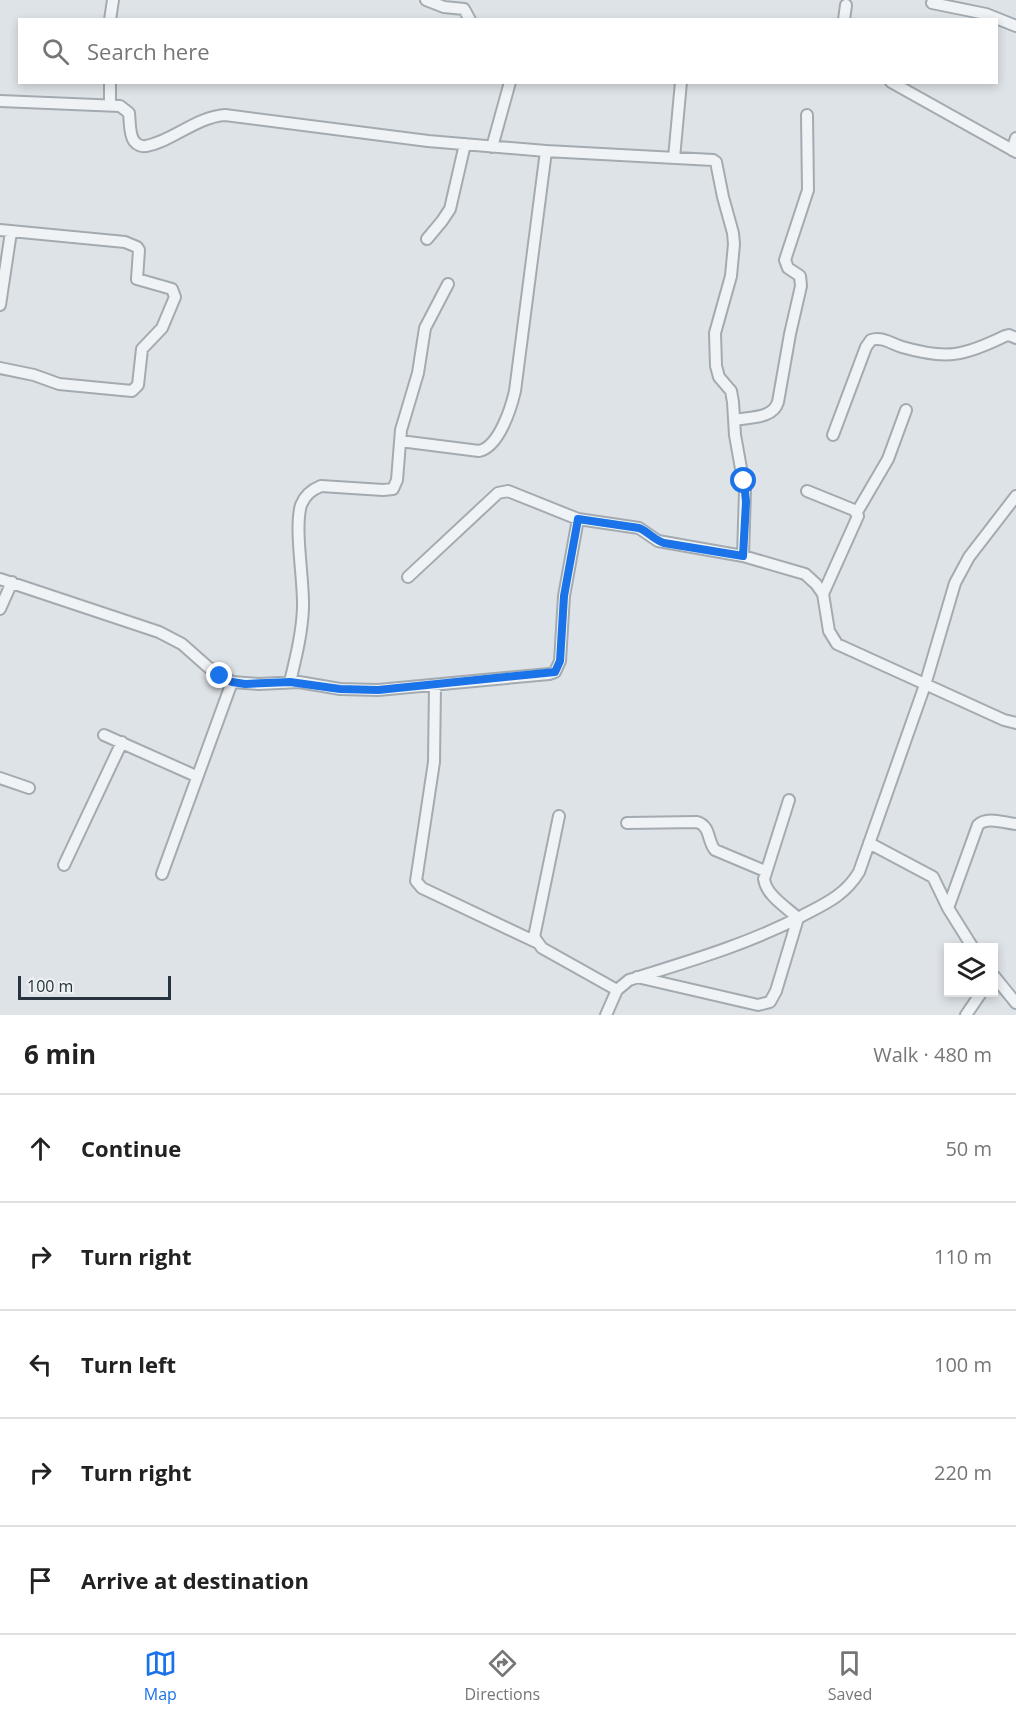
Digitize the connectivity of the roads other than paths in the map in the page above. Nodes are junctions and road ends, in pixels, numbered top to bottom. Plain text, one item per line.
1 (113, 0) edge
2 (426, 0) edge
3 (932, 3) dead end
4 (846, 5) dead end
5 (110, 18) edge
6 (469, 18) edge
7 (844, 18) edge
8 (996, 18) edge
9 (998, 19) edge
10 (1016, 26) edge
11 (110, 84) edge
12 (509, 84) edge
13 (681, 84) edge
14 (895, 84) edge
15 (0, 101) edge
16 (110, 105) junction
17 (807, 115) dead end
18 (1016, 138) edge
19 (465, 144) junction
20 (492, 147) junction
21 (546, 151) junction
22 (1014, 151) edge
23 (674, 158) junction
24 (6, 231) edge
25 (427, 238) dead end
26 (448, 284) dead end
27 (0, 305) edge
28 (1016, 338) edge
29 (0, 368) edge
30 (906, 410) dead end
31 (734, 420) junction
32 (833, 435) dead end
33 (399, 441) junction
34 (807, 491) dead end
35 (1016, 496) edge
36 (857, 512) junction
37 (578, 519) junction
38 (743, 556) junction
39 (408, 577) dead end
40 (0, 579) edge
41 (12, 582) junction
42 (823, 594) junction
43 (0, 609) edge
44 (232, 682) junction
45 (290, 682) junction
46 (435, 685) junction
47 (925, 685) junction
48 (1016, 723) edge
49 (104, 735) dead end
50 (122, 742) junction
51 (196, 776) junction
52 (0, 778) edge
53 (29, 788) dead end
54 (789, 800) dead end
55 (559, 816) dead end
56 (627, 823) dead end
57 (1016, 824) edge
58 (869, 843) junction
59 (64, 865) dead end
60 (765, 871) junction
61 (162, 874) dead end
62 (948, 908) junction
63 (798, 918) junction
64 (536, 942) junction
65 (970, 943) edge
66 (637, 977) junction
67 (998, 982) edge
68 (617, 990) junction
69 (978, 997) edge
70 (1016, 1003) edge
71 (606, 1015) edge
72 (966, 1015) edge

1 - 5 street
2 - 6 street
3 - 8 street
4 - 7 street
9 - 10 street
11 - 16 street
12 - 20 street
13 - 23 street
14 - 22 street
15 - 16 street
16 - 19 street
17 - 31 street
18 - 22 street
19 - 20 street
19 - 25 street
20 - 21 street
21 - 23 street
21 - 33 street
23 - 31 street
24 - 27 street
24 - 29 street
26 - 33 street
28 - 32 street
30 - 36 street
31 - 38 street
33 - 45 street
34 - 36 street
35 - 47 street
36 - 42 street
37 - 38 street
37 - 39 street
37 - 46 street
38 - 42 street
40 - 41 street
41 - 43 street
41 - 44 street
42 - 47 street
44 - 45 street
44 - 51 street
45 - 46 street
46 - 64 street
47 - 48 street
47 - 58 street
49 - 50 street
50 - 51 street
50 - 59 street
51 - 61 street
52 - 53 street
54 - 60 street
55 - 64 street
56 - 60 street
57 - 62 street
58 - 62 street
58 - 63 street
60 - 63 street
62 - 65 street
63 - 66 street
63 - 66 street
64 - 68 street
66 - 68 street
67 - 70 street
68 - 71 street
69 - 72 street

